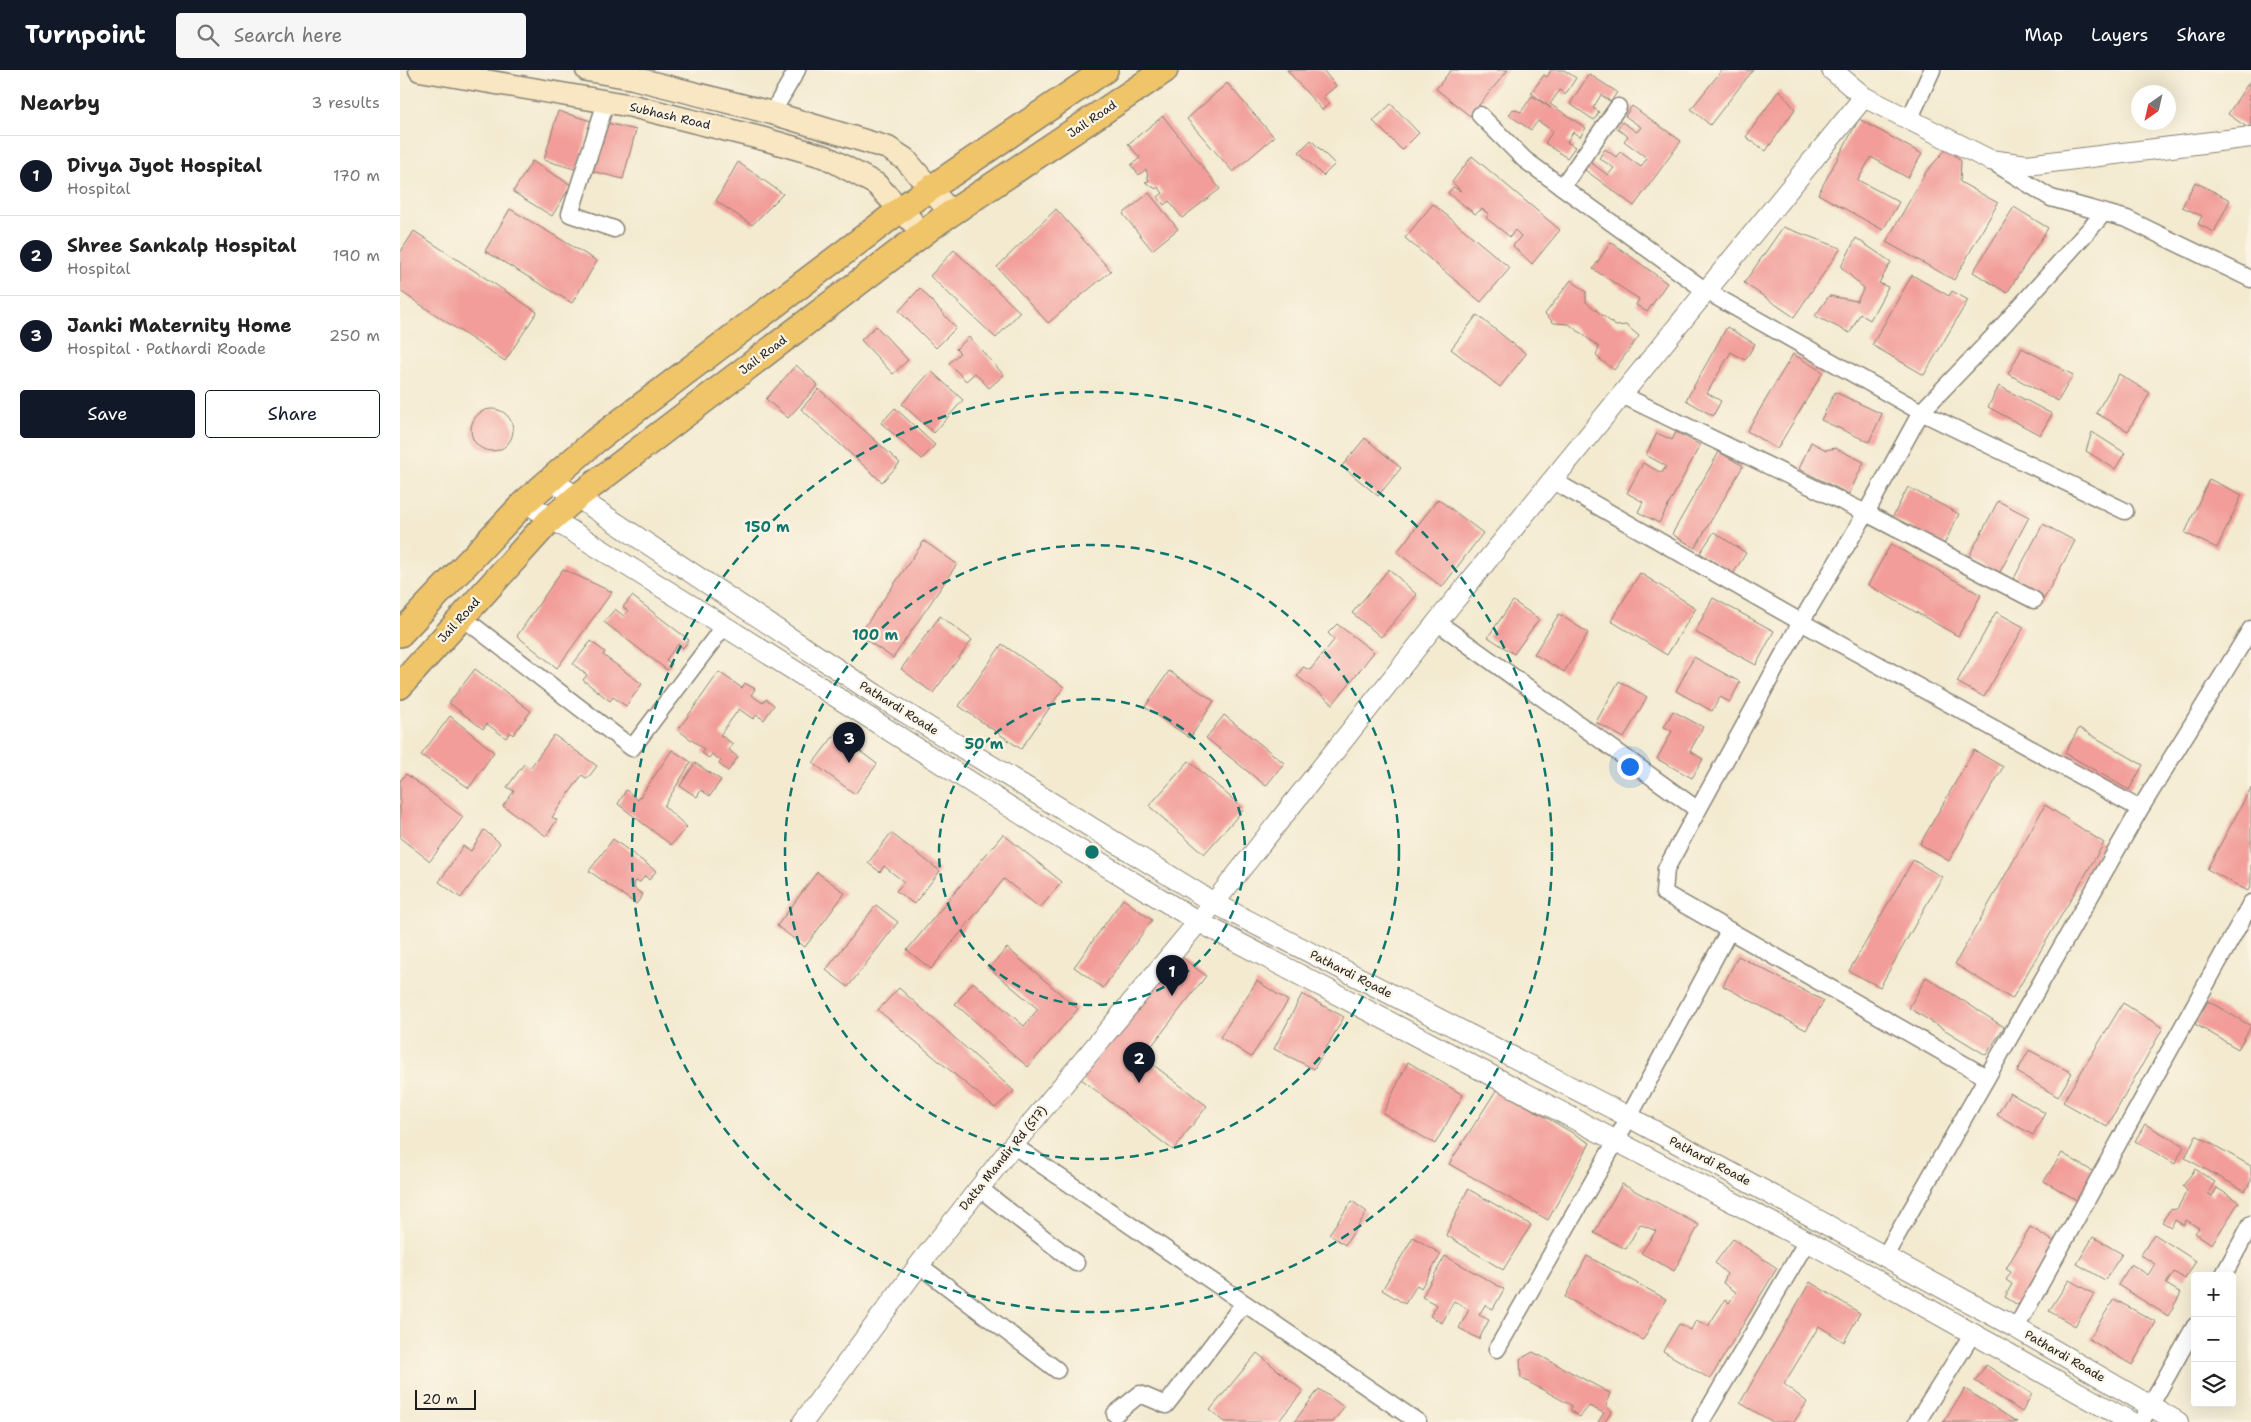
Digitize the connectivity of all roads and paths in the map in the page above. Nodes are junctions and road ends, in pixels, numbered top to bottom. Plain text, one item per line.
1 (420, 70) edge
2 (587, 70) edge
3 (797, 70) edge
4 (1105, 70) edge
5 (1165, 70) edge
6 (1832, 70) edge
7 (1932, 70) edge
8 (1864, 97) junction
9 (606, 102) junction
10 (1618, 107) dead end
11 (772, 113) junction
12 (1480, 115) dead end
13 (1909, 120) junction
14 (2251, 137) edge
15 (1990, 160) junction
16 (1562, 187) junction
17 (930, 189) junction
18 (901, 210) junction
19 (951, 213) junction
20 (2104, 213) junction
21 (614, 229) dead end
22 (923, 233) junction
23 (2251, 279) edge
24 (1706, 291) junction
25 (1622, 395) junction
26 (1920, 412) junction
27 (551, 480) junction
28 (1552, 480) junction
29 (577, 497) junction
30 (525, 502) junction
31 (2125, 510) dead end
32 (1866, 513) junction
33 (552, 518) junction
34 (2034, 600) dead end
35 (462, 617) junction
36 (1437, 622) junction
37 (1801, 622) junction
38 (724, 626) junction
39 (2251, 629) edge
40 (400, 634) edge
41 (400, 686) edge
42 (2140, 809) junction
43 (1698, 810) junction
44 (1214, 903) junction
45 (2251, 903) edge
46 (1199, 922) junction
47 (1729, 931) junction
48 (1986, 1077) junction
49 (1629, 1117) junction
50 (1616, 1141) junction
51 (1013, 1144) junction
52 (979, 1188) junction
53 (2251, 1224) edge
54 (1807, 1241) junction
55 (1885, 1256) junction
56 (1076, 1263) dead end
57 (919, 1266) junction
58 (2225, 1272) edge
59 (1244, 1303) junction
60 (2016, 1328) junction
61 (2191, 1333) edge
62 (1973, 1334) junction
63 (1497, 1349) dead end
64 (1057, 1370) dead end
65 (1115, 1414) dead end
66 (2146, 1414) edge
67 (802, 1422) edge
68 (1418, 1422) edge
69 (1701, 1422) edge
70 (1918, 1422) edge
71 (2131, 1422) edge
72 (2178, 1422) edge

1 - 9 main road, Subhash Road
2 - 11 main road
3 - 11 street
4 - 17 main road
5 - 19 main road, Jail Road
6 - 8 street
7 - 13 street
8 - 13 street
8 - 24 street, Datta Mandir Rd (S17)
9 - 18 main road, Subhash Road
9 - 21 street
10 - 16 street
11 - 17 main road
12 - 16 street
13 - 15 street
14 - 15 street
15 - 20 street
16 - 24 street
17 - 18 main road
17 - 19 main road
18 - 22 main road, Subhash Road
18 - 27 main road
19 - 22 main road, Jail Road
20 - 23 street
20 - 26 street
22 - 29 main road, Jail Road
24 - 25 street, Datta Mandir Rd (S17)
24 - 26 street
25 - 28 street, Datta Mandir Rd (S17)
25 - 32 street
26 - 31 street
26 - 32 street
27 - 29 street, Pathardi Roade
27 - 30 main road
28 - 36 street, Datta Mandir Rd (S17)
28 - 37 street
29 - 33 main road, Jail Road
29 - 44 street, Pathardi Roade
30 - 33 street
30 - 40 main road
32 - 34 street
32 - 37 street
33 - 35 main road, Jail Road
33 - 38 street
35 - 38 street
35 - 41 main road, Jail Road
36 - 43 street
36 - 44 street, Datta Mandir Rd (S17)
37 - 42 street
37 - 43 street
38 - 46 street
39 - 42 street
42 - 48 street
43 - 47 street
44 - 46 street, Datta Mandir Rd (S17)
44 - 49 street, Pathardi Roade
45 - 60 street
46 - 50 street
46 - 51 street, Datta Mandir Rd (S17)
47 - 48 street
47 - 49 street
48 - 55 street
49 - 50 street
49 - 55 street, Pathardi Roade
50 - 54 street
50 - 63 street
51 - 52 street, Datta Mandir Rd (S17)
51 - 59 street
52 - 56 street
52 - 57 street, Datta Mandir Rd (S17)
53 - 58 street
54 - 62 street
54 - 69 street
55 - 60 street, Pathardi Roade
57 - 64 street
57 - 67 street, Datta Mandir Rd (S17)
59 - 65 street
59 - 68 street
60 - 66 street, Pathardi Roade
61 - 66 street
62 - 70 street
62 - 71 street
66 - 72 street, Pathardi Roade

